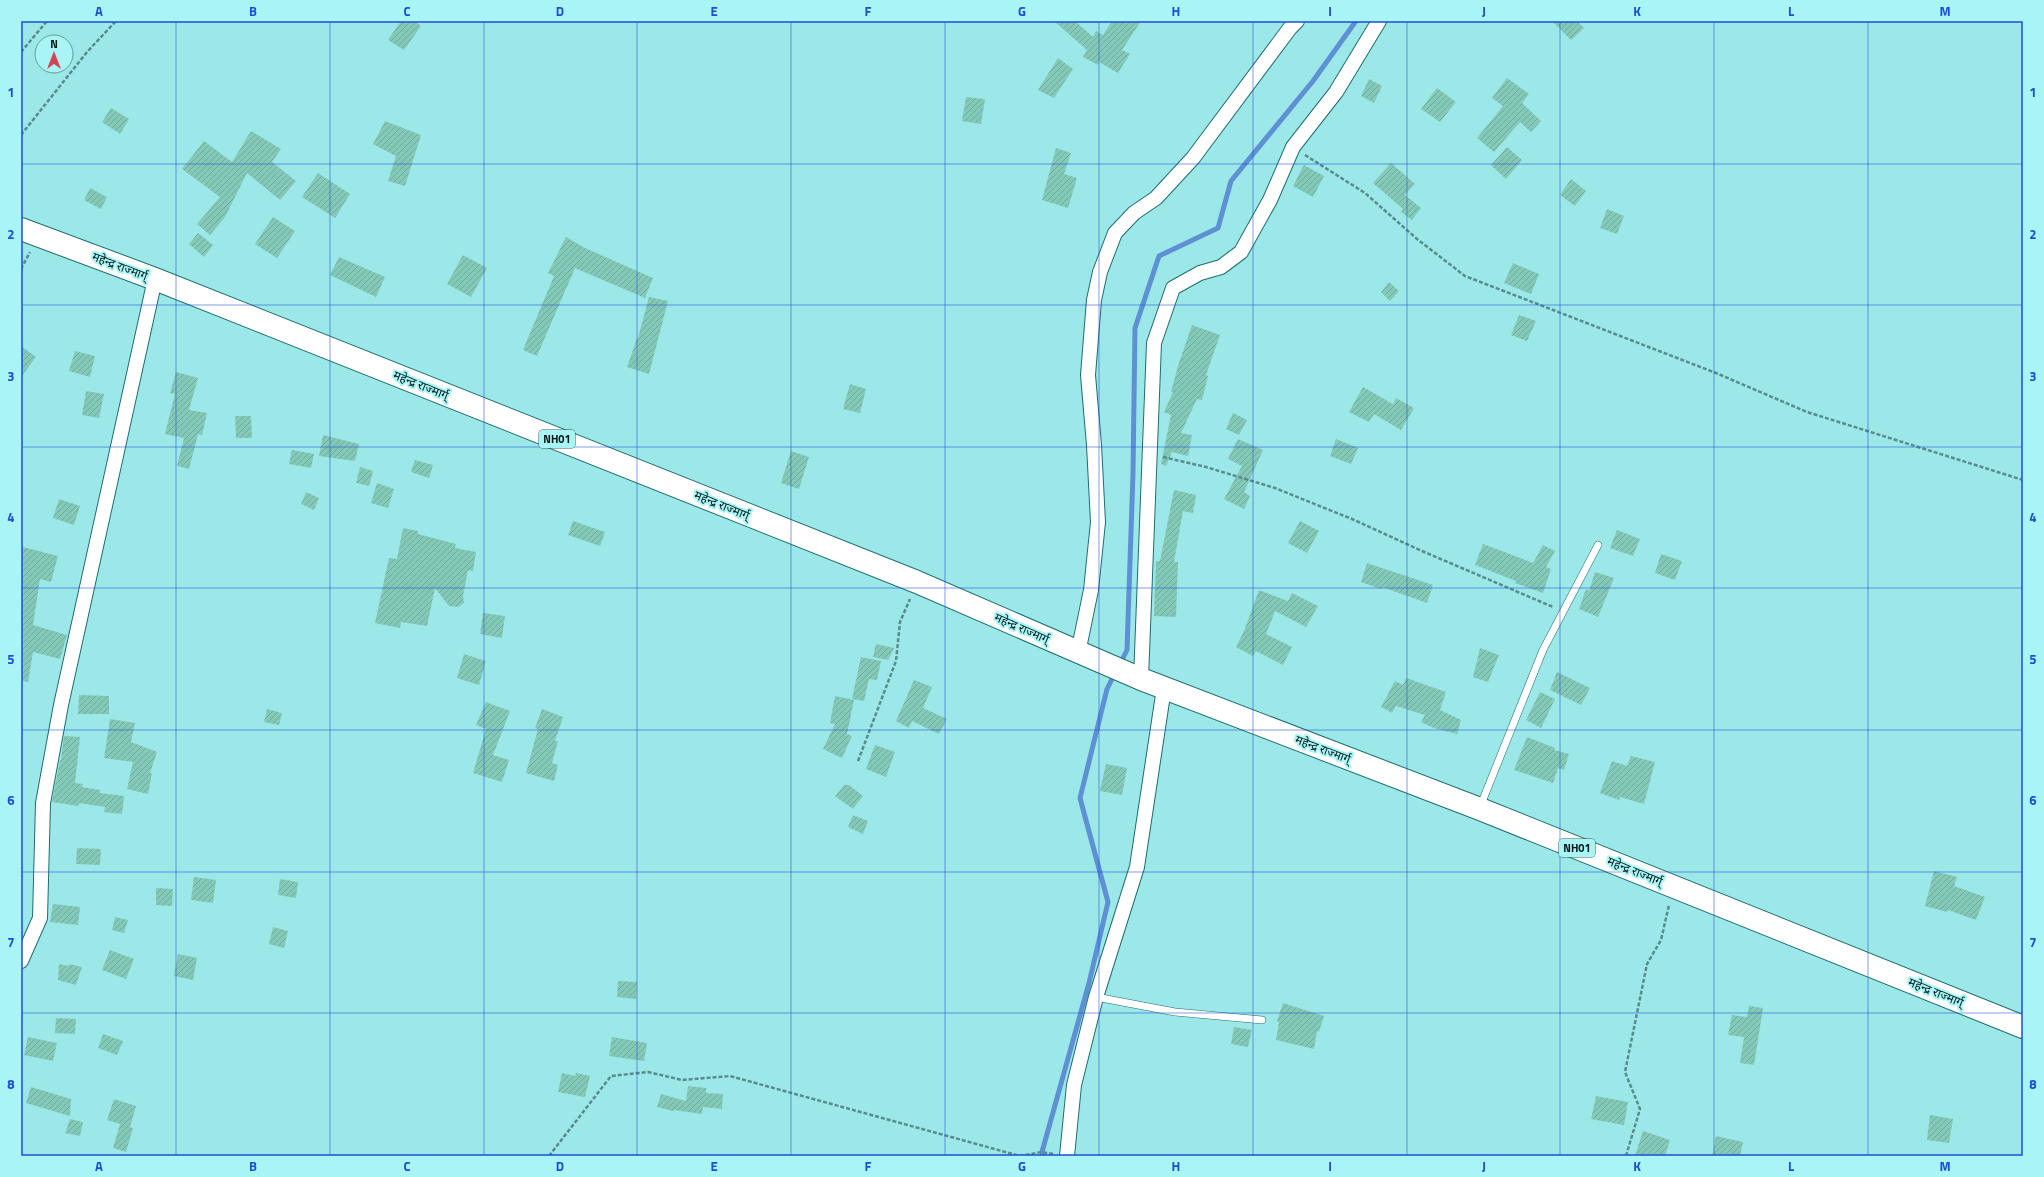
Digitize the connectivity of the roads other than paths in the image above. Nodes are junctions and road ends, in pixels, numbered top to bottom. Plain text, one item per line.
1 (1298, 21) edge
2 (1379, 21) edge
3 (21, 229) edge
4 (155, 279) junction
5 (1598, 545) dead end
6 (1084, 655) junction
7 (1135, 677) junction
8 (1164, 688) junction
9 (1480, 809) junction
10 (21, 961) edge
11 (1096, 997) junction
12 (1262, 1020) dead end
13 (2023, 1027) edge
14 (1067, 1156) edge

1 - 6 street
2 - 7 street
3 - 4 highway, महेन्द्र राज्मार्ग् / NH01
4 - 6 highway, महेन्द्र राज्मार्ग् / NH01
4 - 10 street
5 - 9 lane
6 - 7 highway, महेन्द्र राज्मार्ग् / NH01
7 - 8 highway, महेन्द्र राज्मार्ग् / NH01
8 - 9 highway, महेन्द्र राज्मार्ग् / NH01
8 - 11 street
9 - 13 highway, महेन्द्र राज्मार्ग् / NH01
11 - 12 lane
11 - 14 street

